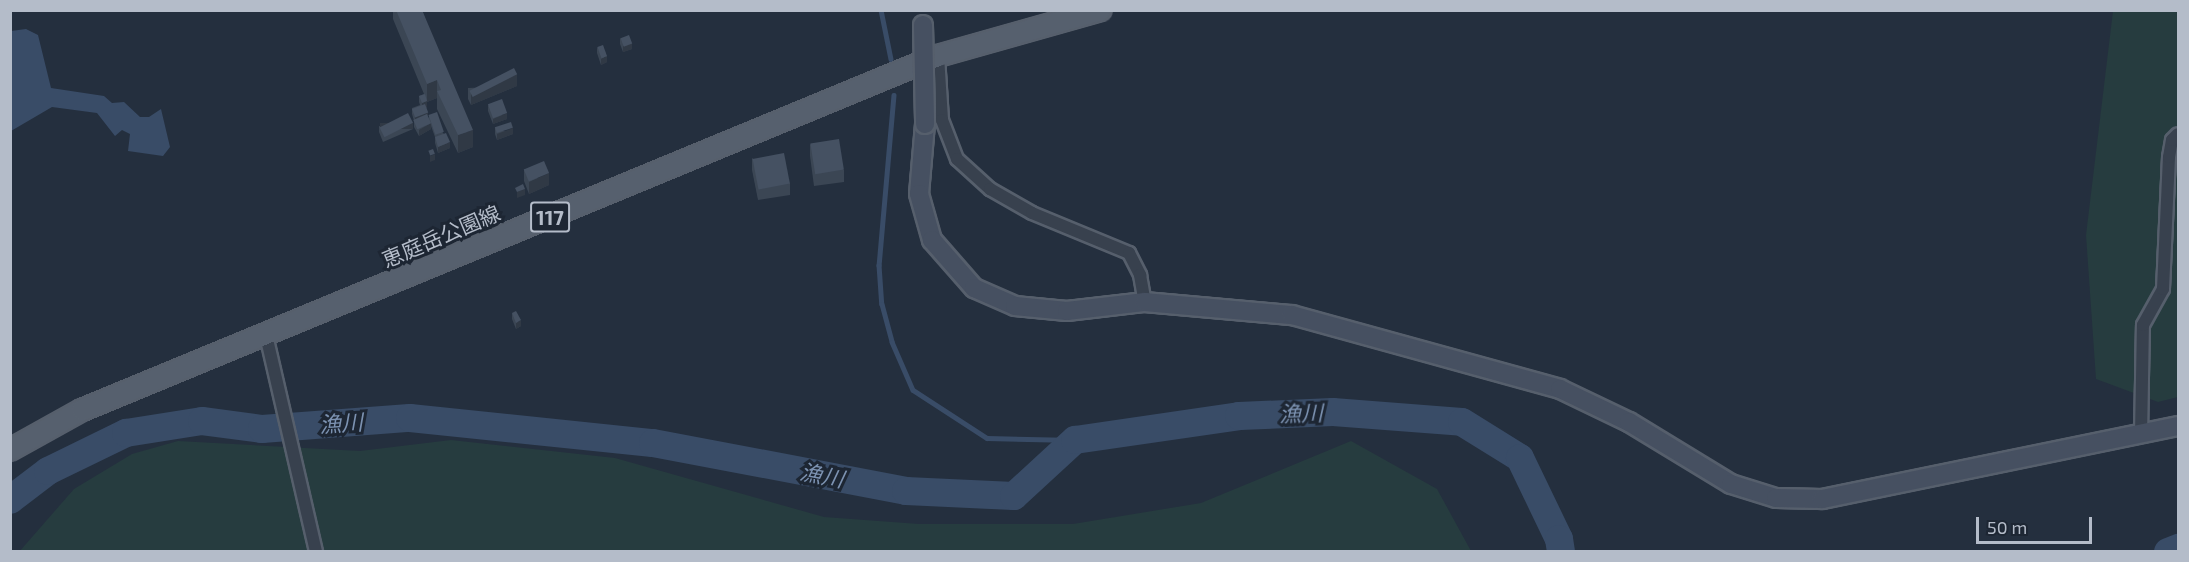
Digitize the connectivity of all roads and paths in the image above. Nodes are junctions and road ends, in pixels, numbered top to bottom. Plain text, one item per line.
1 (1101, 10) edge
2 (923, 18) edge
3 (938, 56) junction
4 (2178, 134) edge
5 (1145, 302) junction
6 (266, 335) junction
7 (2178, 426) edge
8 (2141, 436) junction
9 (10, 450) edge
10 (315, 552) edge

1 - 3 main road, 恵庭岳公園線 / 117
2 - 5 street, bridge
3 - 5 street
3 - 6 main road, 恵庭岳公園線 / 117
4 - 8 street
5 - 8 street
6 - 9 main road, 恵庭岳公園線 / 117
6 - 10 street
7 - 8 street

